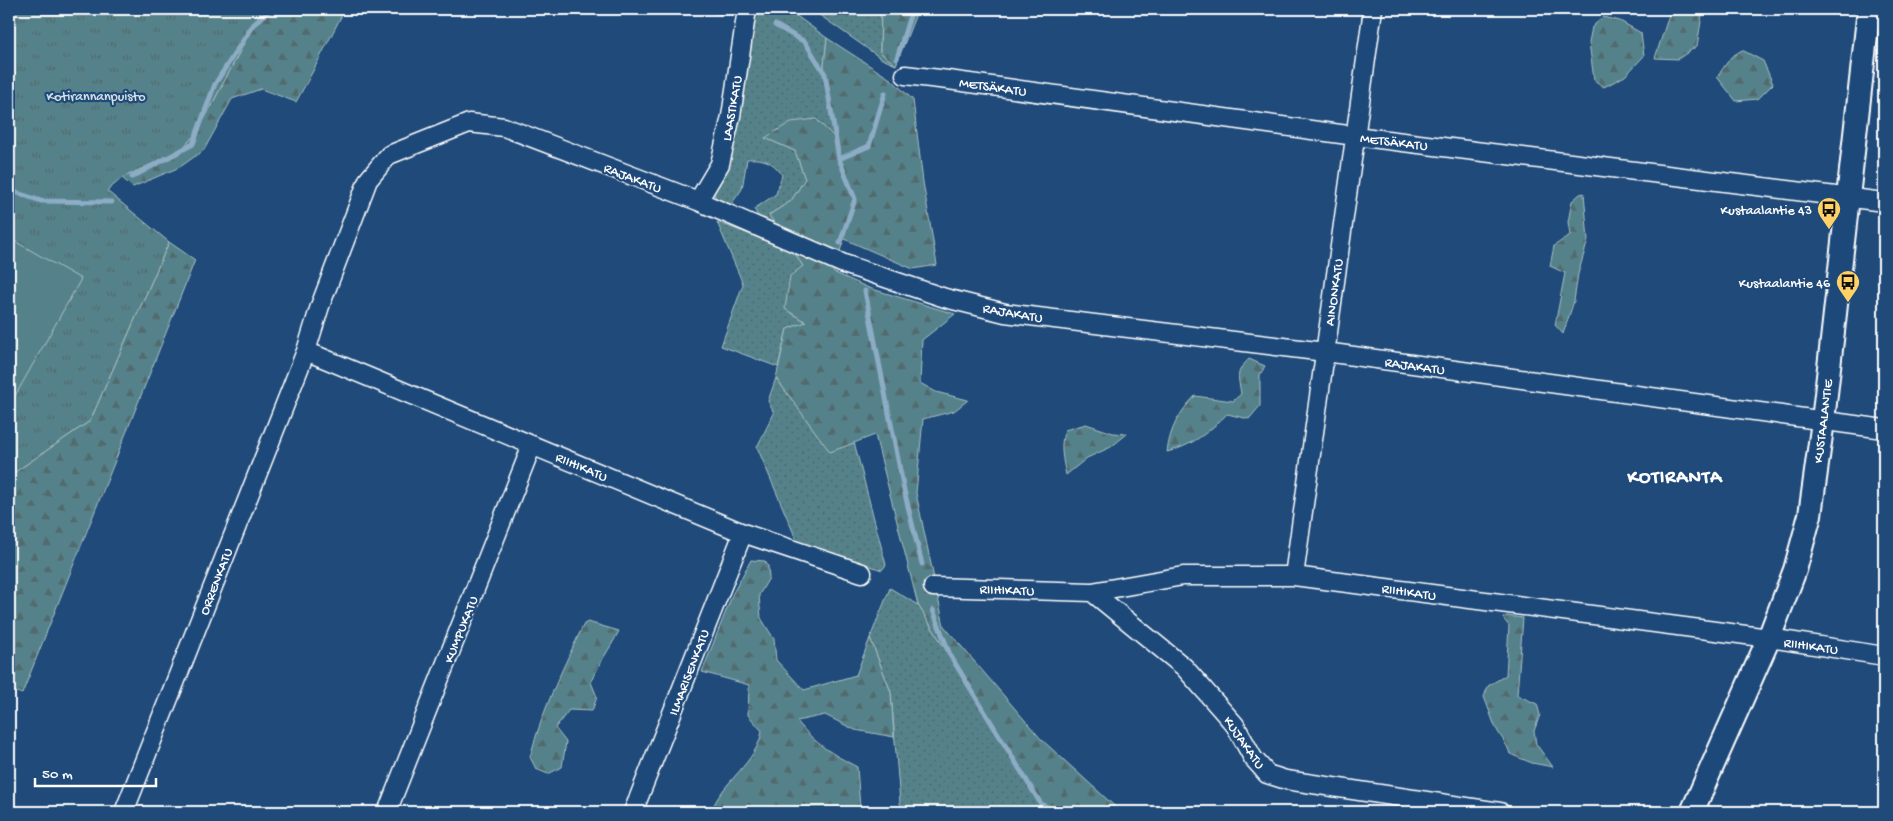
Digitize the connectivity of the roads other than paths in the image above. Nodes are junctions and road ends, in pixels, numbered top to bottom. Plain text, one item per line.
1 (747, 9) edge
2 (1373, 9) edge
3 (1869, 9) edge
4 (905, 75) dead end
5 (1354, 136) junction
6 (1848, 198) junction
7 (698, 201) junction
8 (1884, 202) edge
9 (306, 350) junction
10 (1325, 352) junction
11 (1822, 422) junction
12 (1884, 429) edge
13 (532, 445) junction
14 (743, 533) junction
15 (862, 573) dead end
16 (1294, 576) junction
17 (933, 587) dead end
18 (1092, 592) junction
19 (1769, 638) junction
20 (1884, 656) edge
21 (124, 812) edge
22 (387, 812) edge
23 (633, 812) edge
24 (1500, 812) edge
25 (1692, 812) edge

1 - 7 street, LAASTIKATU
2 - 5 street, AINONKATU
3 - 6 main road, KUSTAALANTIE
4 - 5 street, METSÄKATU
5 - 6 street, METSÄKATU
5 - 10 street, AINONKATU
6 - 8 street, METSÄKATU
6 - 11 main road, KUSTAALANTIE
7 - 9 street, RAJAKATU
7 - 10 street, RAJAKATU
9 - 13 street, RIIHIKATU
9 - 21 street, ORRENKATU
10 - 11 street, RAJAKATU
10 - 16 street, AINONKATU
11 - 12 street, RAJAKATU
11 - 19 main road, KUSTAALANTIE
13 - 14 street, RIIHIKATU
13 - 22 street, KUMPUKATU
14 - 15 street, RIIHIKATU
14 - 23 street, ILMARISENKATU
16 - 18 street, RIIHIKATU
16 - 19 street, RIIHIKATU
17 - 18 street, RIIHIKATU
18 - 24 street, KUJAKATU
19 - 20 street, RIIHIKATU
19 - 25 main road, KUSTAALANTIE

